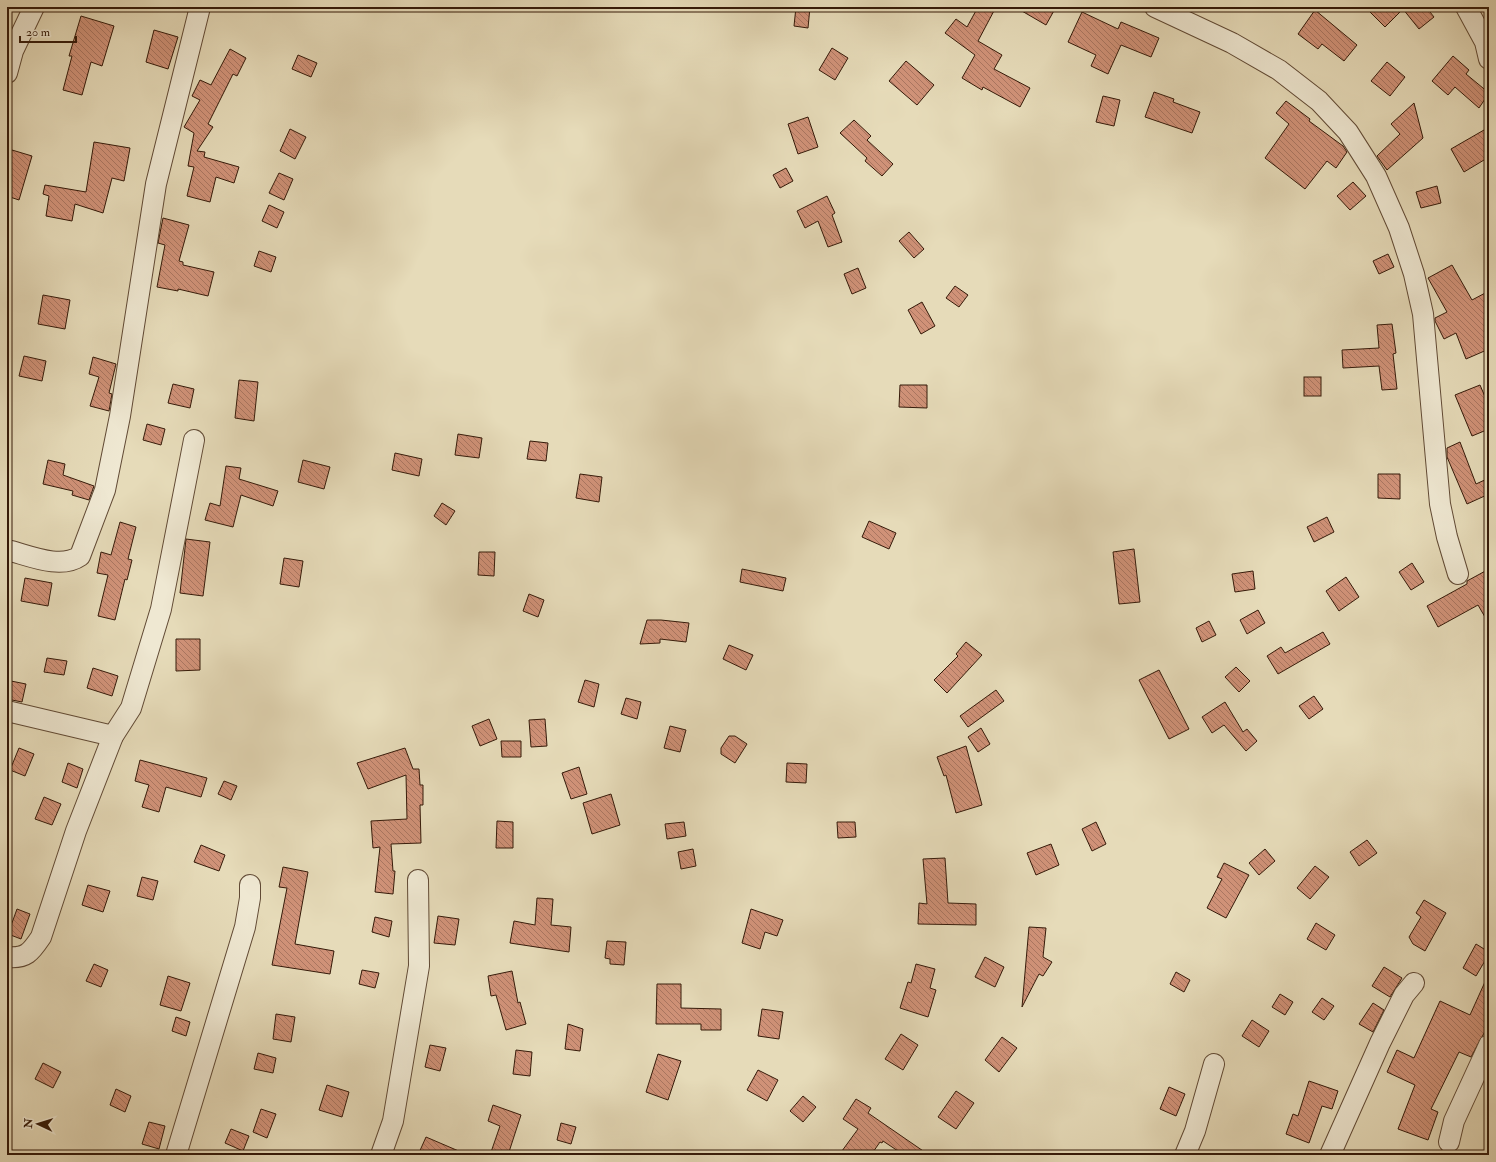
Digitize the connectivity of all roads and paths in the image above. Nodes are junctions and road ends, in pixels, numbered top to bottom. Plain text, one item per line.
1 (34, 7) edge
2 (200, 7) edge
3 (1155, 7) edge
4 (1466, 7) edge
5 (1489, 59) edge
6 (7, 73) edge
7 (194, 440) dead end
8 (7, 550) edge
9 (1458, 574) dead end
10 (7, 711) edge
11 (113, 736) junction
12 (418, 880) dead end
13 (250, 885) dead end
14 (7, 957) edge
15 (1414, 983) dead end
16 (1489, 1045) edge
17 (1214, 1064) dead end
18 (1449, 1142) dead end
19 (176, 1155) edge
20 (381, 1155) edge
21 (1185, 1155) edge
22 (1330, 1155) edge

1 - 6 street
2 - 8 street
3 - 9 street
4 - 5 street
7 - 11 street
10 - 11 street
11 - 14 street
12 - 20 street
13 - 19 street
15 - 22 street
16 - 18 street
17 - 21 street

